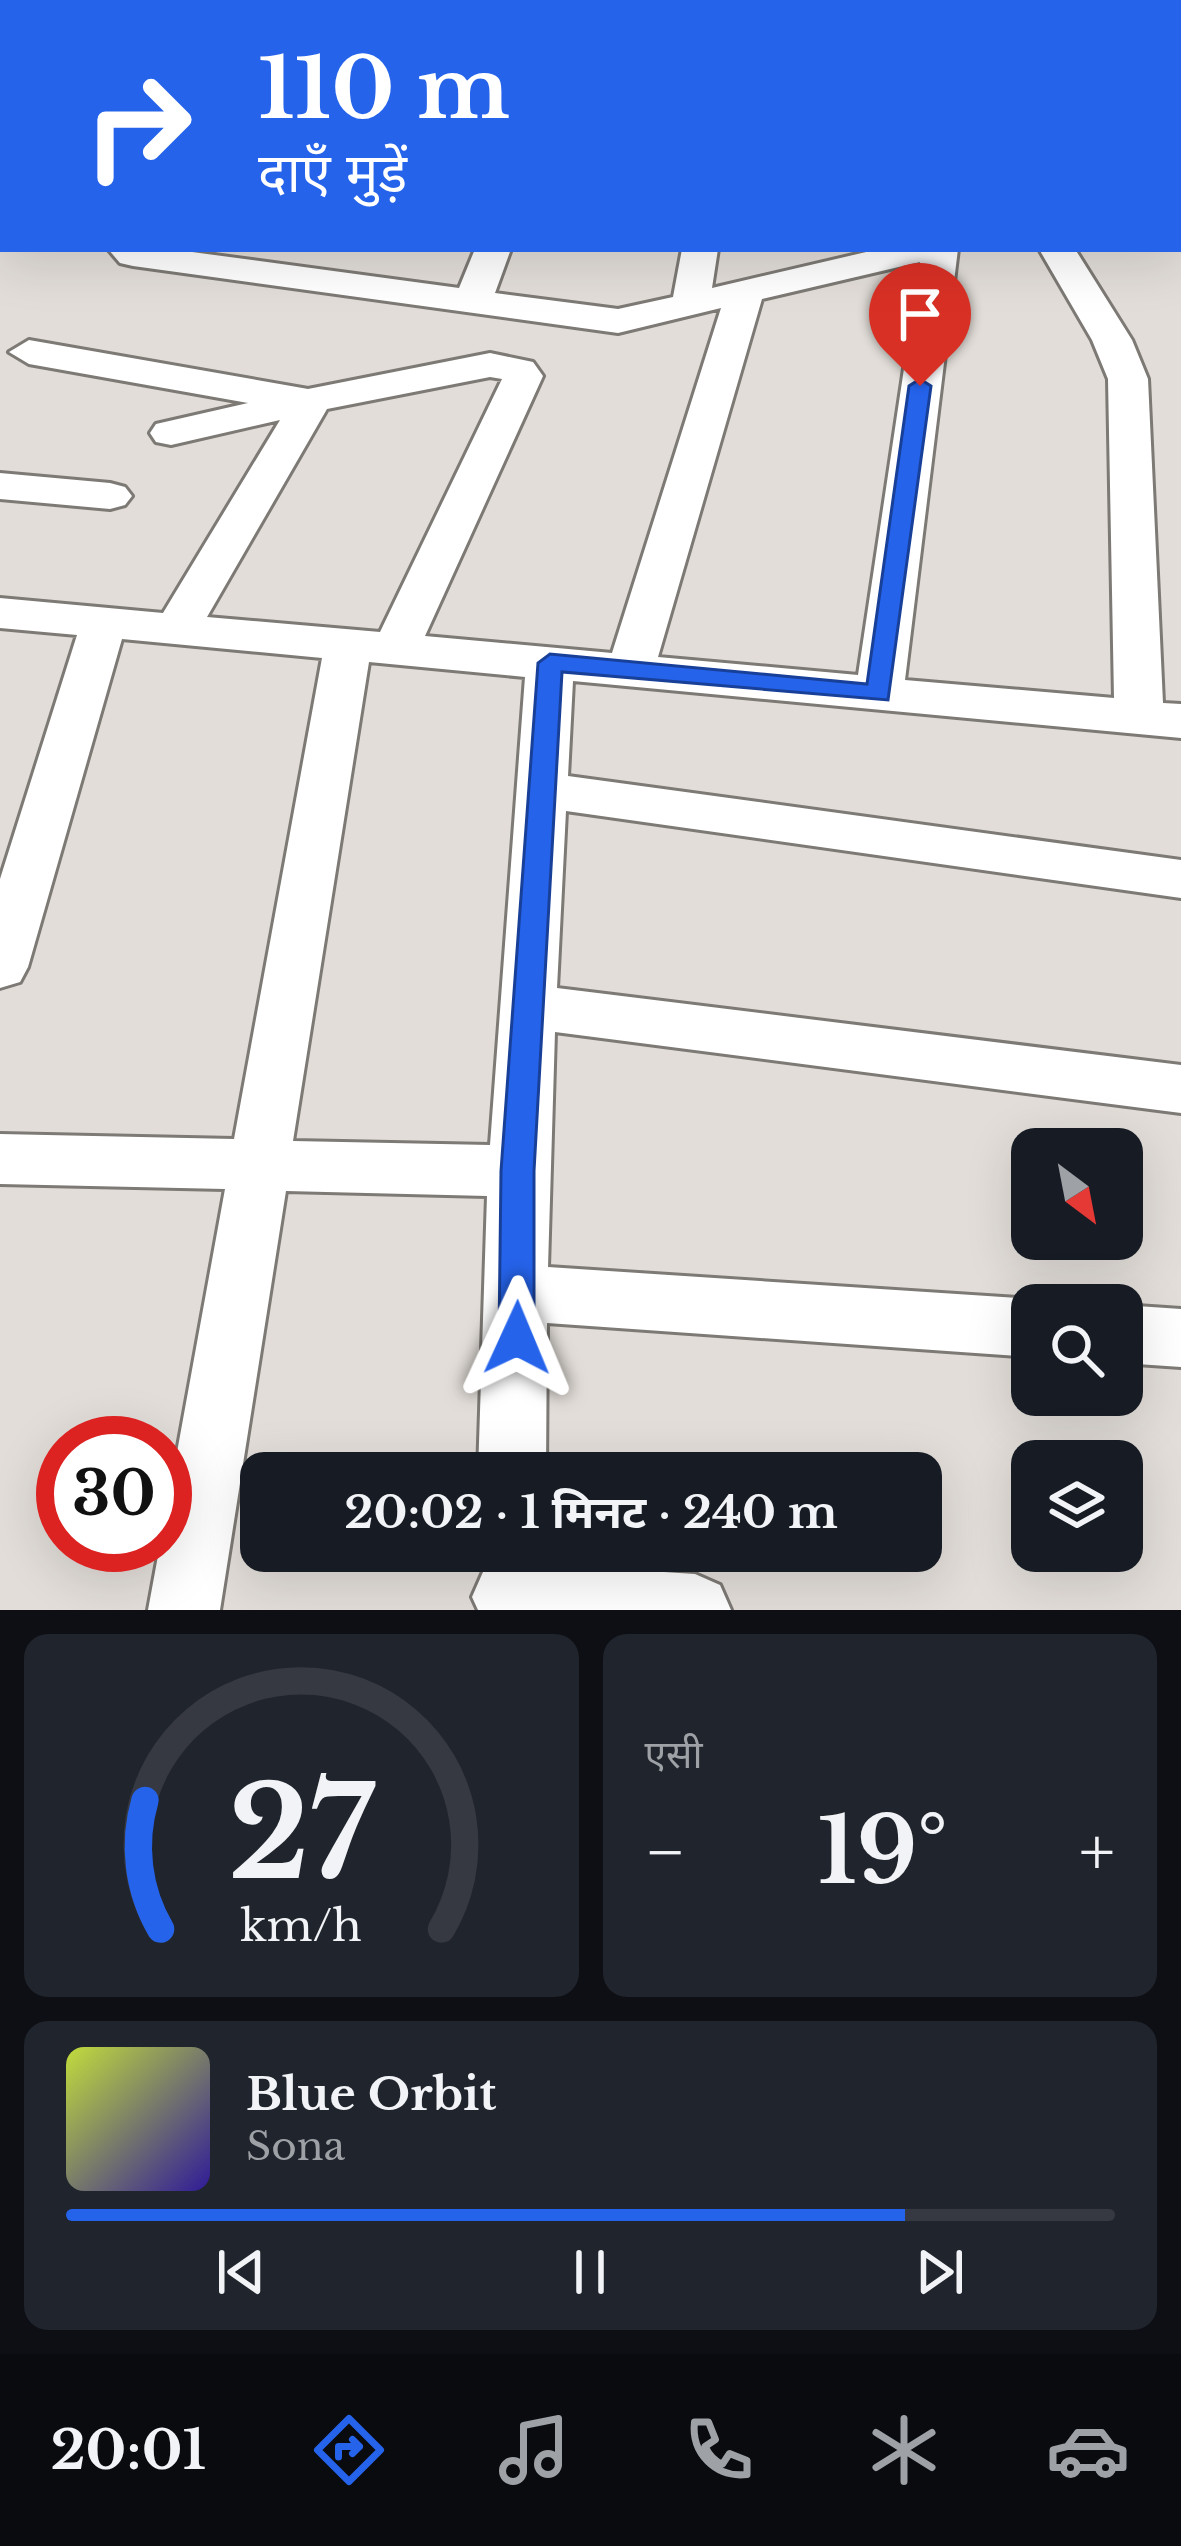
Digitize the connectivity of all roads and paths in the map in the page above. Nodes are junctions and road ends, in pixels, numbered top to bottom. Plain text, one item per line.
1 (130, 252) edge
2 (492, 252) edge
3 (699, 252) edge
4 (910, 252) edge
5 (918, 252) edge
6 (1060, 252) edge
7 (299, 263) edge
8 (744, 294) junction
9 (473, 302) junction
10 (690, 307) junction
11 (28, 352) dead end
12 (311, 402) junction
13 (171, 433) dead end
14 (0, 486) edge
15 (110, 496) dead end
16 (0, 613) edge
17 (104, 622) junction
18 (178, 627) junction
19 (372, 646) junction
20 (550, 663) junction
21 (631, 670) junction
22 (879, 694) junction
23 (1160, 720) edge
24 (544, 790) junction
25 (1181, 879) edge
26 (0, 967) edge
27 (526, 1006) junction
28 (1181, 1089) edge
29 (0, 1160) edge
30 (259, 1168) junction
31 (518, 1171) junction
32 (518, 1292) junction
33 (1011, 1327) edge
34 (1143, 1335) edge
35 (1181, 1338) edge
36 (513, 1452) edge
37 (508, 1586) edge
38 (184, 1610) edge
39 (694, 1610) edge

1 - 7 street
2 - 9 street
3 - 10 street
4 - 8 street
5 - 22 street
6 - 23 street
7 - 9 street
8 - 10 street
8 - 21 street
9 - 10 street
11 - 12 street
12 - 13 street
12 - 18 street
12 - 19 street
14 - 15 street
16 - 17 street
17 - 18 street
17 - 26 street
18 - 19 street
19 - 20 street
19 - 30 street
20 - 21 street
20 - 24 street
21 - 22 street
22 - 23 street
24 - 25 street
24 - 27 street
27 - 28 street
27 - 31 street
29 - 30 street
30 - 31 street
30 - 38 street
31 - 32 street
32 - 33 street
32 - 36 street
34 - 35 street
37 - 39 street

